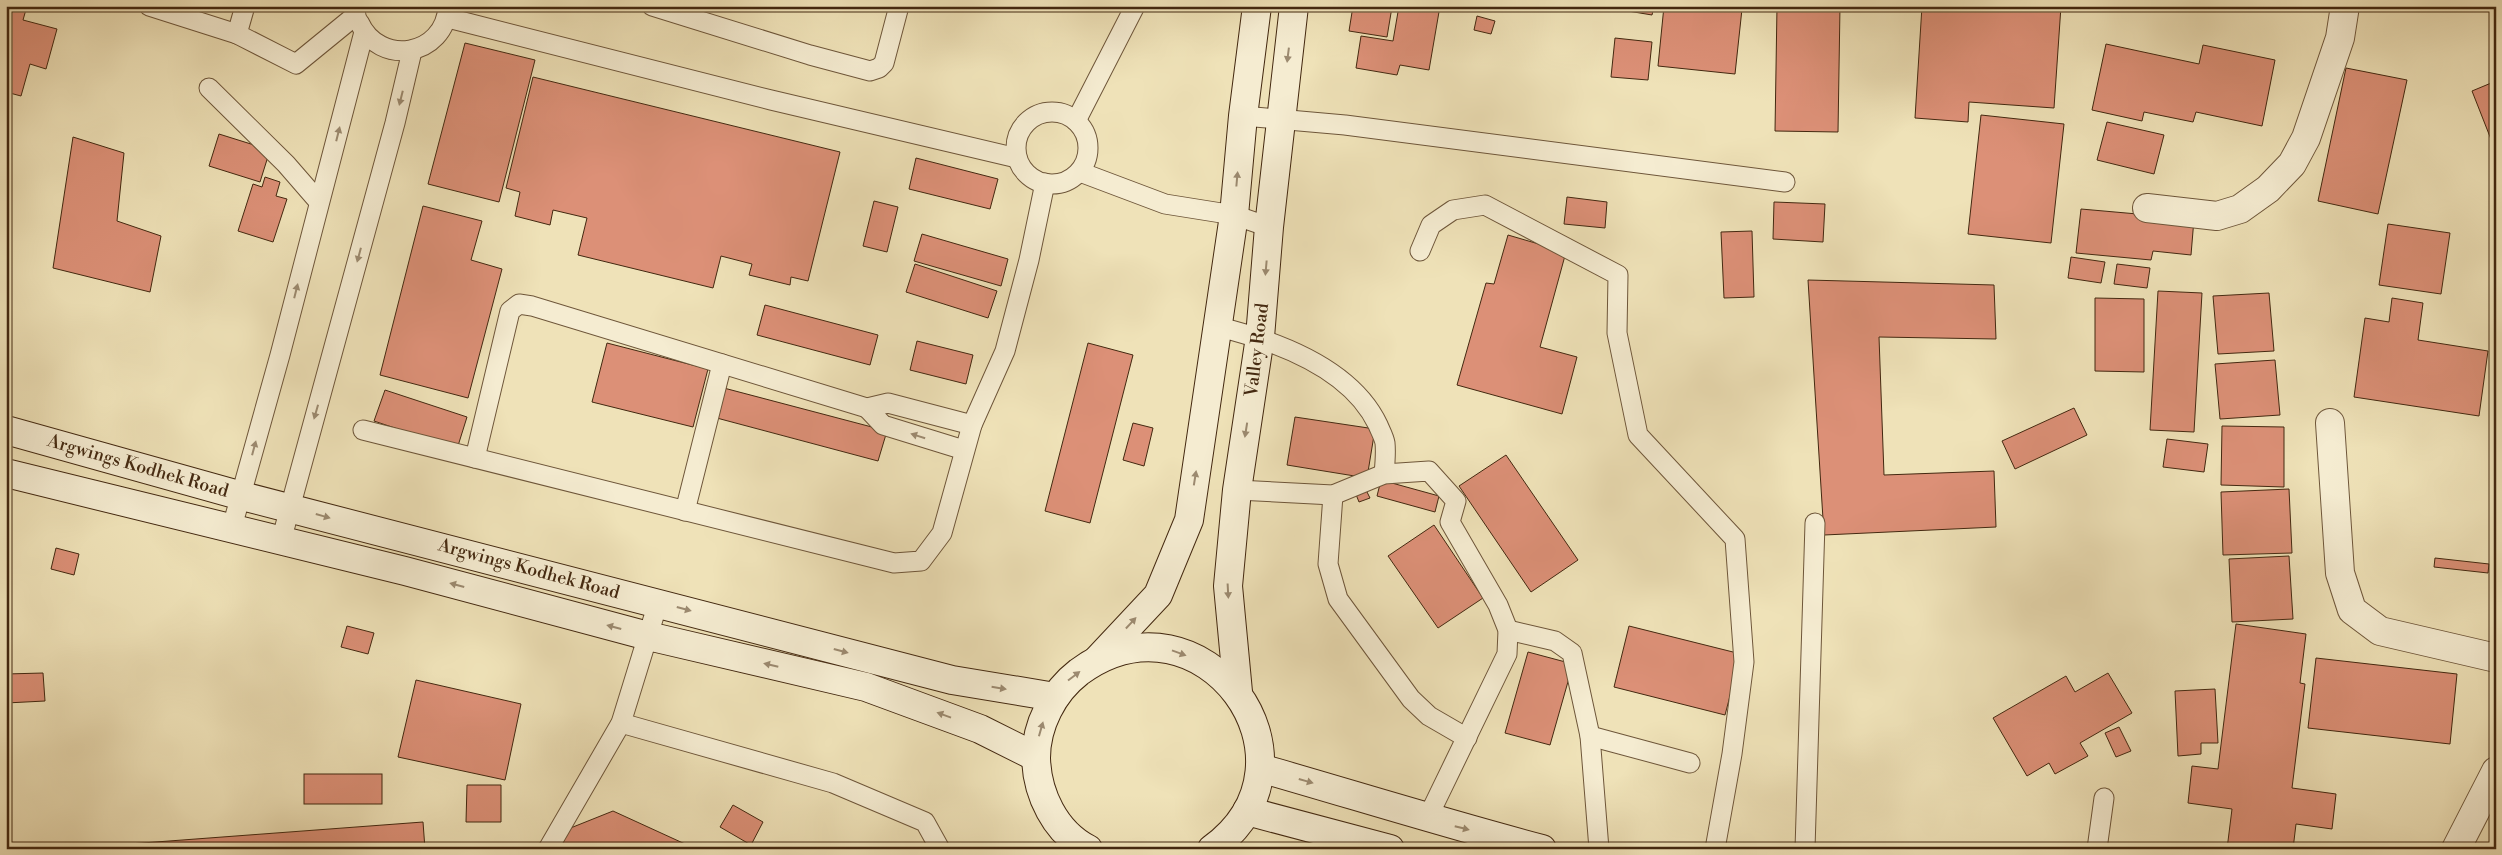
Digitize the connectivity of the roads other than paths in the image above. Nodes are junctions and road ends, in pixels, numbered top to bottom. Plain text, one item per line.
1 (149, 6) edge
2 (245, 6) edge
3 (652, 6) edge
4 (899, 6) edge
5 (1135, 6) edge
6 (1257, 6) edge
7 (1294, 6) edge
8 (2346, 6) edge
9 (448, 12) edge
10 (359, 18) edge
11 (237, 34) junction
12 (412, 51) junction
13 (209, 88) dead end
14 (1243, 116) junction
15 (1281, 118) junction
16 (1076, 121) junction
17 (1017, 158) junction
18 (1080, 172) junction
19 (1785, 182) dead end
20 (1045, 183) junction
21 (319, 202) junction
22 (2147, 208) dead end
23 (1234, 214) junction
24 (1269, 226) junction
25 (1420, 251) dead end
26 (1219, 327) junction
27 (1260, 337) junction
28 (722, 364) junction
29 (867, 408) junction
30 (2330, 423) dead end
31 (972, 425) junction
32 (6, 430) edge
33 (363, 430) dead end
34 (964, 450) junction
35 (475, 458) junction
36 (6, 473) edge
37 (1384, 474) junction
38 (1237, 490) junction
39 (1333, 495) junction
40 (242, 496) junction
41 (290, 507) junction
42 (685, 511) junction
43 (1815, 523) dead end
44 (232, 527) junction
45 (282, 541) junction
46 (658, 603) junction
47 (1508, 630) junction
48 (648, 636) junction
49 (2496, 658) edge
50 (1098, 659) junction
51 (1238, 692) junction
52 (1055, 697) junction
53 (621, 723) junction
54 (1590, 736) junction
55 (1467, 738) junction
56 (1036, 756) junction
57 (1690, 763) dead end
58 (1260, 768) junction
59 (2496, 771) edge
60 (2104, 798) dead end
61 (1247, 811) junction
62 (1428, 818) junction
63 (1058, 837) edge
64 (548, 849) edge
65 (940, 849) edge
66 (1088, 849) edge
67 (1212, 849) edge
68 (1390, 849) edge
69 (1542, 849) edge
70 (1598, 849) edge
71 (1715, 849) edge
72 (1805, 849) edge
73 (2097, 849) edge
74 (2456, 849) edge

1 - 11 lane
2 - 11 lane
3 - 4 lane
5 - 16 lane
6 - 14 main road
7 -> 15 main road, Valley Road
8 - 22 main road
9 - 12 lane
9 - 17 lane
10 - 11 lane
10 - 12 lane
21 -> 10 lane
12 -> 41 lane
13 - 21 lane
14 - 15 lane
23 -> 14 main road
15 - 19 lane
15 - 24 main road, Valley Road
16 - 17 lane
16 - 18 lane
17 - 20 lane
18 - 20 lane
18 - 23 lane
20 - 31 lane
40 -> 21 lane
23 - 24 lane
23 - 26 main road
24 -> 27 main road, Valley Road
25 - 71 lane
26 - 27 lane
50 -> 26 main road
27 - 37 lane
27 -> 38 main road, Valley Road
28 - 29 lane
28 - 35 lane
28 - 42 lane
29 - 31 lane
34 -> 29 lane
30 - 49 main road
31 - 34 lane
32 - 40 main road, Argwings Kodhek Road
33 - 35 lane
34 - 42 lane
35 - 42 lane
36 - 44 main road, Argwings Kodhek Road
37 - 39 lane
37 - 47 lane
38 - 39 lane
38 -> 51 main road, Valley Road
39 - 55 lane
40 - 41 main road, Argwings Kodhek Road
40 - 44 lane
41 - 45 lane
41 -> 46 main road, Argwings Kodhek Road
43 - 72 lane
44 - 45 main road, Argwings Kodhek Road
48 -> 45 main road, Argwings Kodhek Road
46 - 48 lane
46 -> 52 main road, Argwings Kodhek Road
47 - 54 lane
47 - 55 lane
48 - 53 lane
56 -> 48 main road, Argwings Kodhek Road
50 -> 51 main road
52 -> 50 main road
51 - 58 main road
56 -> 52 main road
53 - 64 lane
53 - 65 lane
54 - 57 lane
54 - 70 lane
55 - 62 lane
56 - 63 main road
58 - 61 main road
58 -> 62 main road
59 - 74 main road
60 - 73 lane
61 - 67 main road
61 - 68 main road
62 -> 69 main road
63 - 66 main road

